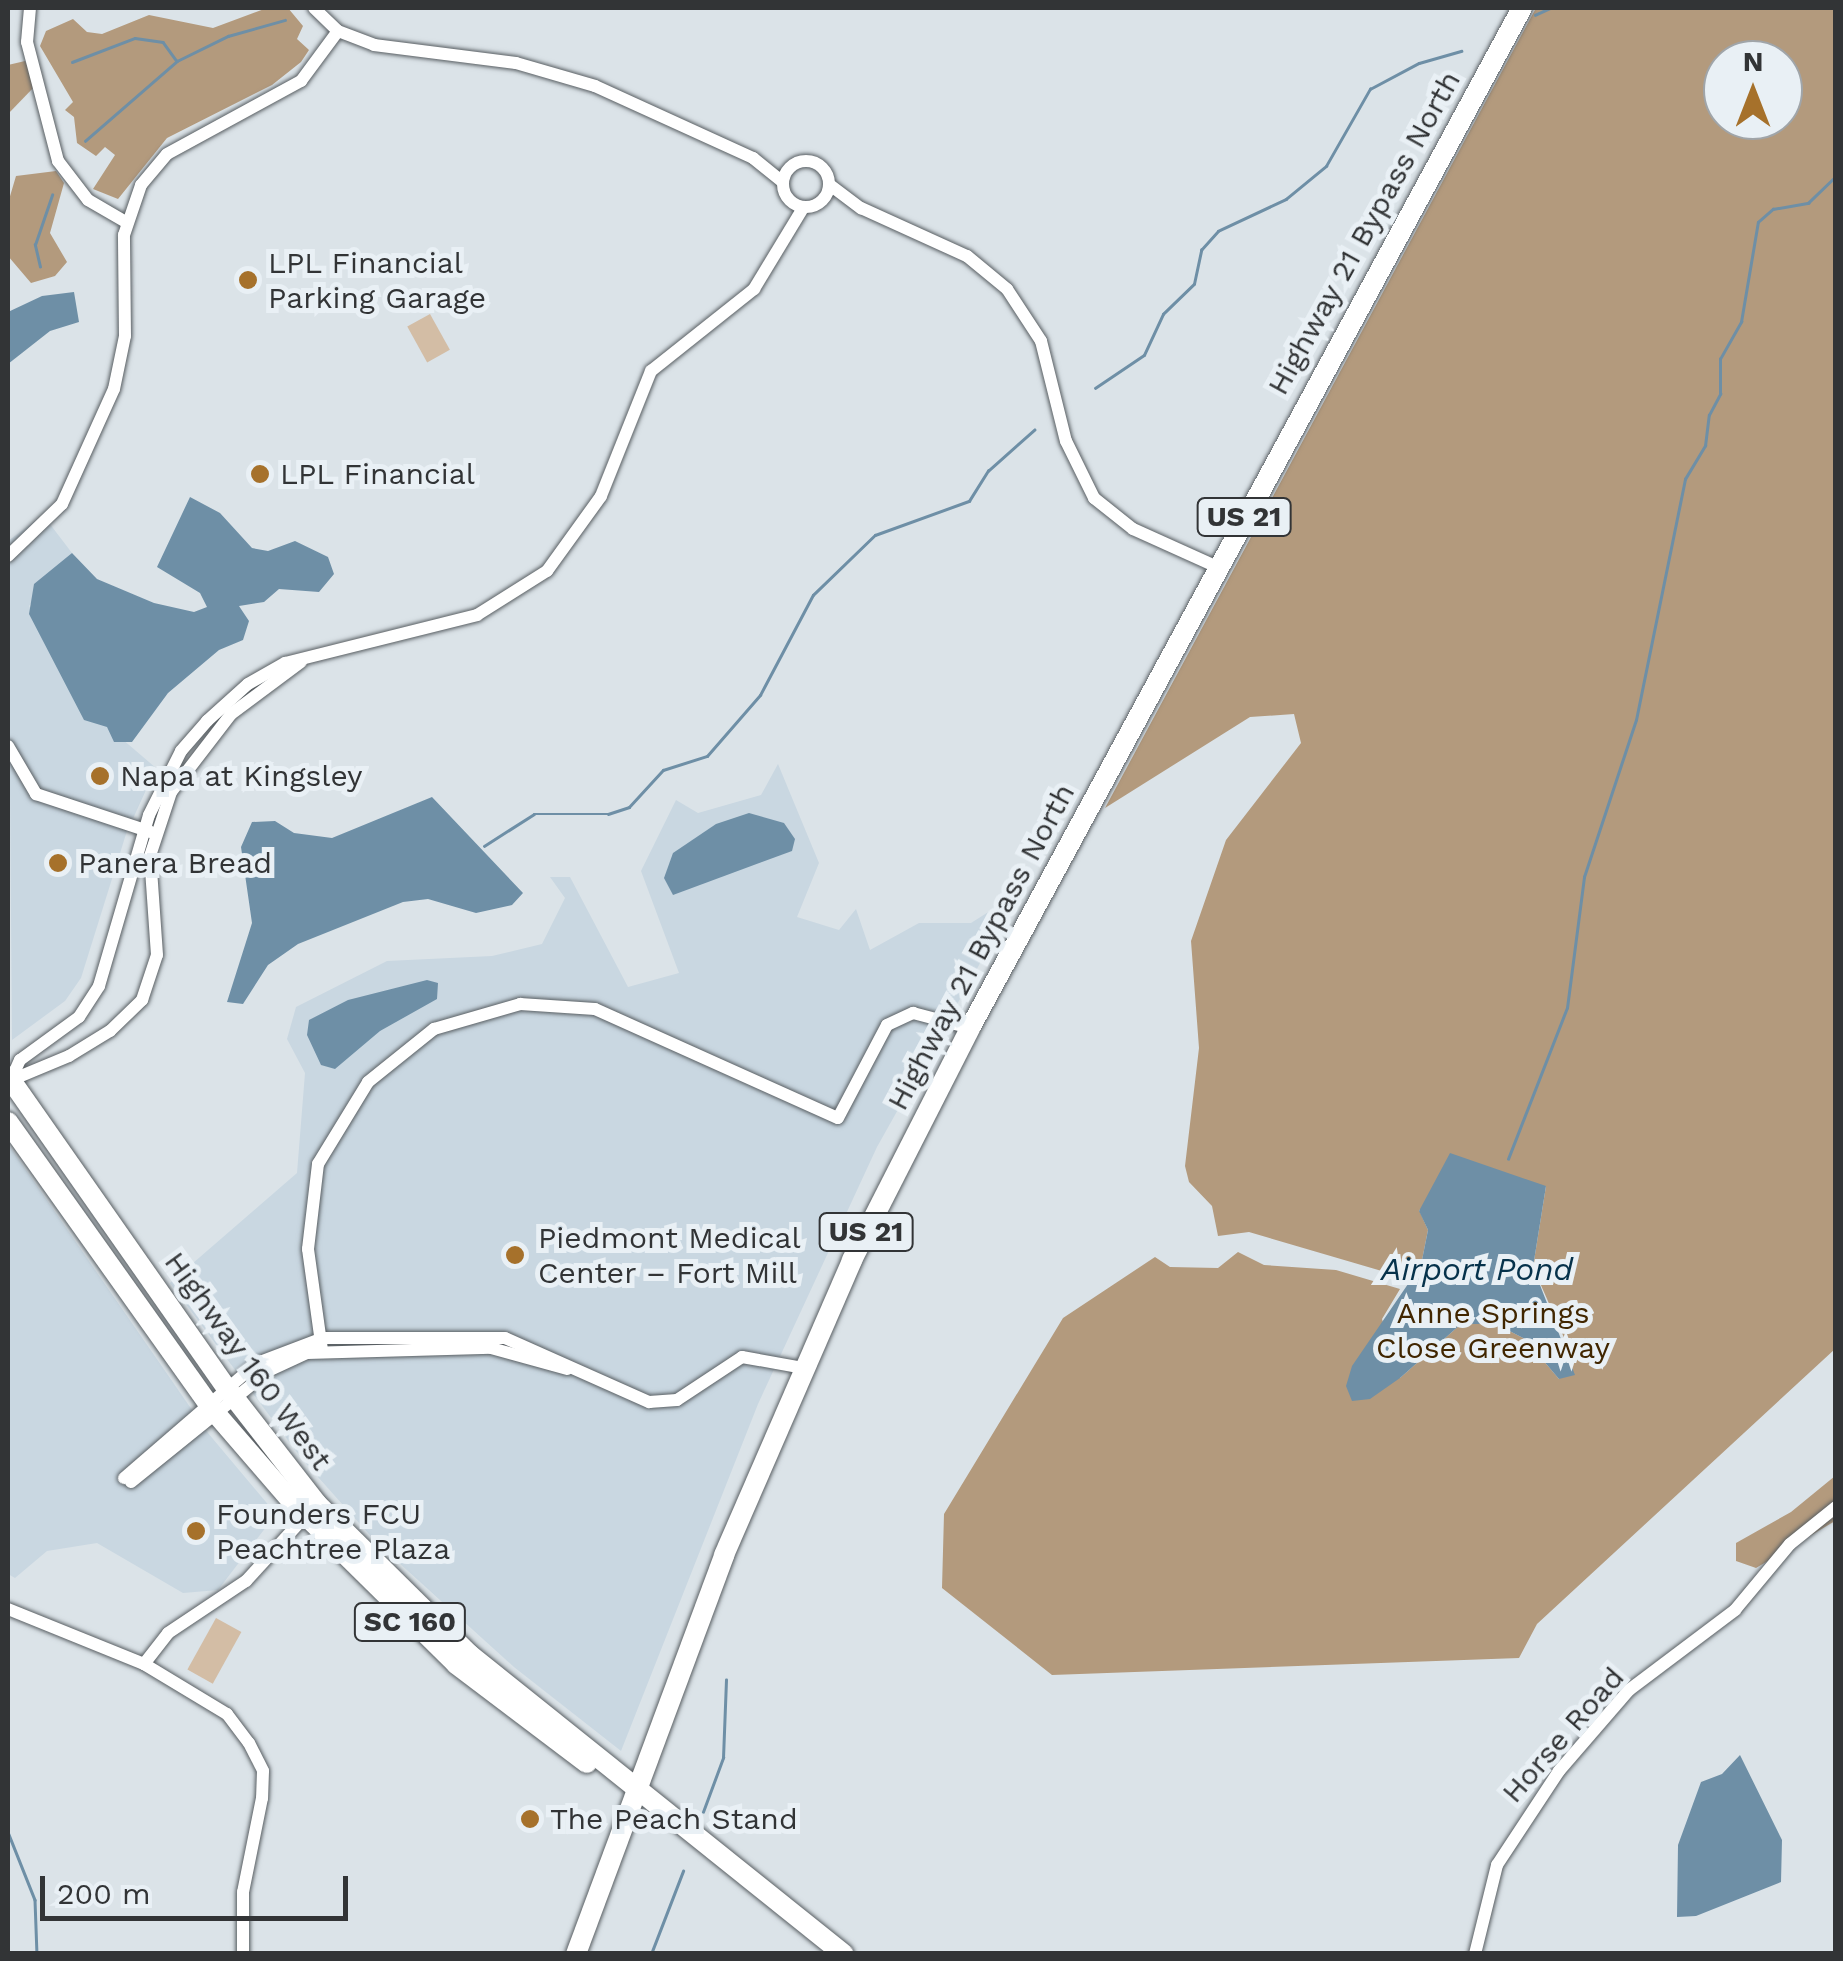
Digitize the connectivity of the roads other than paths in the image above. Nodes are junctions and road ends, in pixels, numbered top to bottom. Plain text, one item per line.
1 (30, 8) edge
2 (314, 8) edge
3 (1522, 8) edge
4 (338, 31) junction
5 (753, 158) junction
6 (791, 167) junction
7 (783, 182) junction
8 (830, 185) junction
9 (824, 200) junction
10 (798, 205) junction
11 (861, 208) junction
12 (126, 222) junction
13 (8, 556) edge
14 (1217, 567) junction
15 (8, 746) edge
16 (149, 832) junction
17 (970, 1028) junction
18 (8, 1080) edge
19 (8, 1122) edge
20 (322, 1344) junction
21 (804, 1368) junction
22 (221, 1400) junction
23 (127, 1480) dead end
24 (1836, 1507) edge
25 (311, 1510) junction
26 (8, 1609) edge
27 (144, 1664) junction
28 (637, 1790) junction
29 (243, 1954) edge
30 (576, 1954) edge
31 (844, 1954) edge
32 (1475, 1954) edge

1 - 12 street
2 - 4 street
3 - 14 main road, Highway 21 Bypass North / US 21
4 - 5 street
4 - 12 street
5 - 6 street
5 - 7 street
6 - 7 street
6 - 8 street
7 - 10 street
8 - 9 street
8 - 11 street
9 - 10 street
9 - 11 street
10 - 16 street
11 - 14 street
12 - 13 street
14 - 17 main road, Highway 21 Bypass North / US 21
15 - 16 street
16 - 18 street
16 - 18 street
17 - 20 street
17 - 21 main road, Highway 21 Bypass North / US 21
18 - 22 main road, Highway 160 West / SC 160
19 - 22 main road, Highway 160 West / SC 160
20 - 21 street
20 - 22 street
21 - 28 main road, Highway 21 Bypass North / US 21
22 - 23 street
22 - 25 main road, Highway 160 West / SC 160
24 - 32 street, Horse Road
25 - 27 street
25 - 28 main road, Highway 160 West / SC 160
26 - 27 street
27 - 29 street
28 - 30 main road, Highway 21 Bypass North / US 21
28 - 31 main road, SC 160

